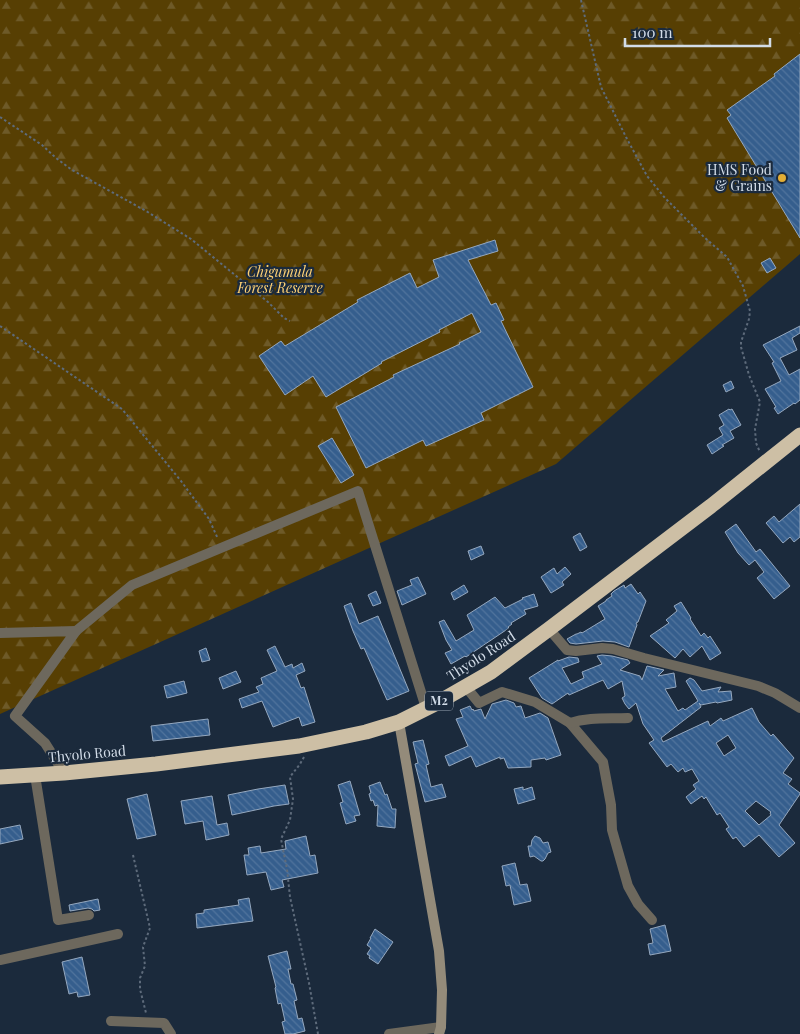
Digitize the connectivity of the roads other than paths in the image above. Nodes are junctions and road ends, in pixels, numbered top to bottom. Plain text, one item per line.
1 (800, 435) edge
2 (549, 629) junction
3 (76, 631) junction
4 (0, 632) edge
5 (466, 687) junction
6 (426, 708) junction
7 (800, 708) edge
8 (628, 718) dead end
9 (399, 722) junction
10 (570, 723) junction
11 (64, 773) junction
12 (35, 775) junction
13 (0, 777) edge
14 (89, 915) dead end
15 (652, 920) dead end
16 (118, 934) dead end
17 (0, 960) edge
18 (111, 1022) dead end
19 (440, 1031) edge
20 (171, 1034) edge
21 (389, 1034) edge

1 - 2 highway, Thyolo Road / M2
2 - 5 highway, Thyolo Road / M2
2 - 7 street
3 - 4 street
3 - 6 street
3 - 11 street
5 - 6 highway, Thyolo Road / M2
5 - 10 street
6 - 9 highway, Thyolo Road / M2
8 - 10 street
9 - 11 highway, Thyolo Road / M2
9 - 19 street
10 - 15 street
11 - 12 highway, Thyolo Road / M2
12 - 13 highway, Thyolo Road / M2
12 - 14 street
16 - 17 street
18 - 20 street
19 - 21 street

